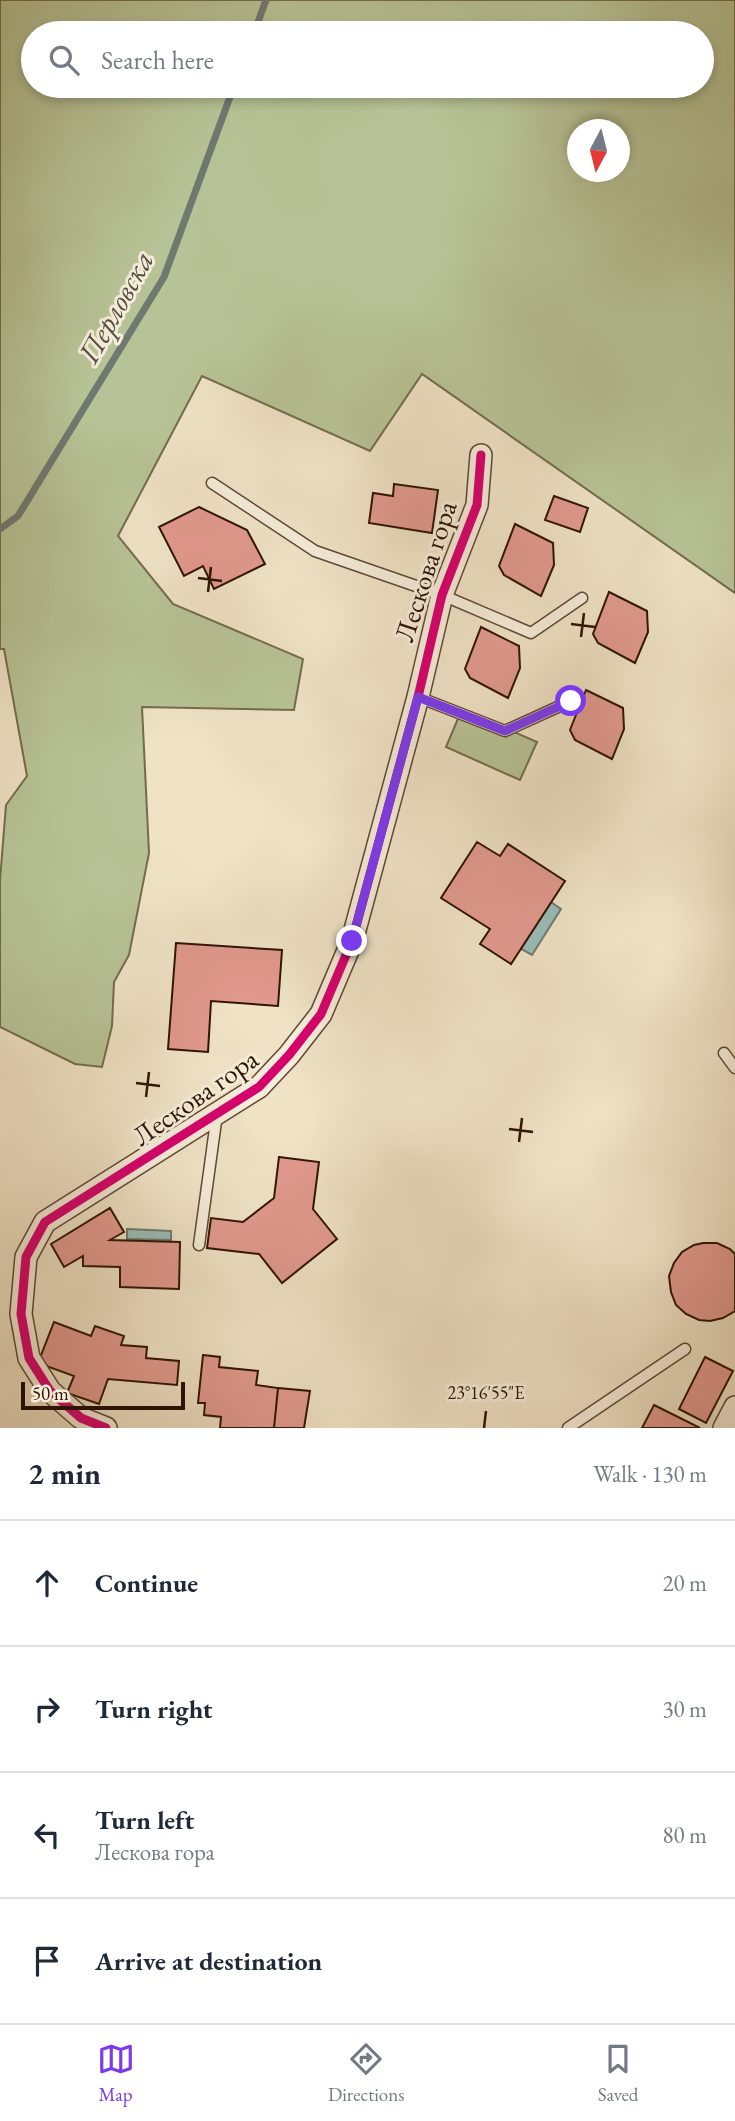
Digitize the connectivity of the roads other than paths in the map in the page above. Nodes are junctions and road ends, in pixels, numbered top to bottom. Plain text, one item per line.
1 (481, 455) dead end
2 (212, 484) dead end
3 (442, 595) junction
4 (582, 598) dead end
5 (418, 697) junction
6 (571, 701) dead end
7 (724, 1053) dead end
8 (735, 1068) edge
9 (217, 1114) junction
10 (199, 1245) dead end
11 (685, 1349) dead end
12 (735, 1407) edge
13 (106, 1428) edge
14 (568, 1428) edge
15 (724, 1428) edge

1 - 3 street, Лескова гора
2 - 3 lane
3 - 4 lane
3 - 5 street, Лескова гора
5 - 6 lane
5 - 9 street, Лескова гора
7 - 8 lane
9 - 10 lane
9 - 13 street, Лескова гора
11 - 14 lane
12 - 15 street

